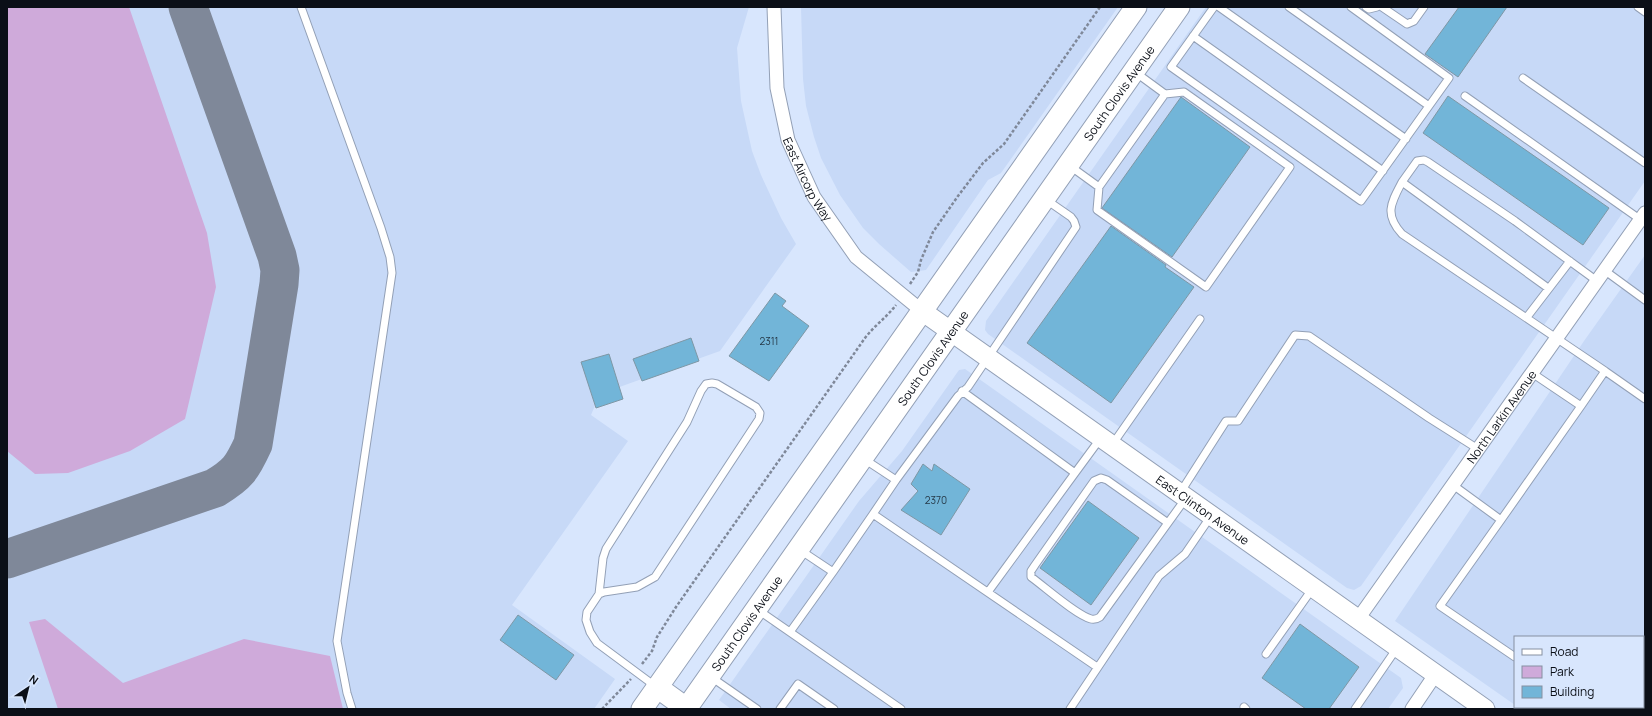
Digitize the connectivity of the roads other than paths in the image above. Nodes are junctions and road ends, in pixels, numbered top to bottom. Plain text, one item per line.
1 (301, 7) edge
2 (774, 7) edge
3 (1136, 7) edge
4 (1179, 7) edge
5 (1214, 7) edge
6 (1219, 7) edge
7 (1289, 7) edge
8 (1350, 7) edge
9 (1366, 7) edge
10 (1376, 7) edge
11 (1382, 7) edge
12 (1424, 7) edge
13 (1638, 7) edge
14 (1645, 12) edge
15 (1193, 36) junction
16 (1134, 72) junction
17 (1523, 78) dead end
18 (1165, 94) junction
19 (1465, 96) dead end
20 (1429, 106) junction
21 (1406, 139) junction
22 (1645, 163) edge
23 (1068, 165) junction
24 (1383, 170) junction
25 (1402, 182) junction
26 (1099, 187) junction
27 (1044, 199) junction
28 (1643, 216) edge
29 (1570, 261) junction
30 (1601, 276) junction
31 (1548, 288) junction
32 (1645, 300) edge
33 (922, 311) junction
34 (1527, 317) junction
35 (1200, 319) dead end
36 (951, 331) junction
37 (1557, 337) junction
38 (988, 358) junction
39 (1605, 371) junction
40 (1532, 373) junction
41 (962, 391) junction
42 (1645, 399) edge
43 (1581, 406) junction
44 (1106, 441) junction
45 (1478, 449) junction
46 (862, 457) junction
47 (1076, 473) junction
48 (896, 480) junction
49 (1453, 485) junction
50 (1183, 495) junction
51 (873, 514) junction
52 (1212, 516) junction
53 (1501, 520) junction
54 (1168, 523) junction
55 (798, 549) junction
56 (833, 572) junction
57 (1313, 587) junction
58 (988, 592) junction
59 (599, 594) junction
60 (756, 609) junction
61 (1358, 619) junction
62 (790, 632) junction
63 (1398, 648) junction
64 (1266, 654) dead end
65 (1514, 656) edge
66 (1097, 667) junction
67 (709, 675) junction
68 (1435, 675) junction
69 (657, 687) junction
70 (352, 709) edge
71 (642, 709) edge
72 (686, 709) edge
73 (757, 709) edge
74 (780, 709) edge
75 (834, 709) edge
76 (901, 709) edge
77 (1070, 709) edge
78 (1355, 709) edge
79 (1412, 709) edge
80 (1485, 709) edge

1 - 70 lane
2 - 33 street, East Aircorp Way
3 - 33 main road
4 - 16 main road, South Clovis Avenue
5 - 15 lane
6 - 21 lane
7 - 20 lane
8 - 20 lane
9 - 10 lane
11 - 12 lane
13 - 14 lane
15 - 24 lane
15 - 24 lane
16 - 18 lane
16 - 23 main road, South Clovis Avenue
17 - 22 lane
18 - 26 lane
18 - 26 lane
19 - 28 lane
20 - 21 lane
21 - 24 lane
23 - 26 lane
23 - 27 main road, South Clovis Avenue
25 - 29 lane
25 - 31 lane
25 - 34 lane
27 - 36 main road, South Clovis Avenue
27 - 38 lane
28 - 30 street, North Larkin Avenue
29 - 30 lane
29 - 31 lane
30 - 32 lane
30 - 37 street, North Larkin Avenue
31 - 34 lane
33 - 36 street, East Clinton Avenue
33 - 69 main road
34 - 37 lane
35 - 44 lane
36 - 38 street, East Clinton Avenue
36 - 46 main road, South Clovis Avenue
37 - 39 lane
37 - 40 street, North Larkin Avenue
38 - 41 lane
38 - 44 street, East Clinton Avenue
39 - 42 lane
39 - 43 lane
40 - 43 lane
40 - 45 street, North Larkin Avenue
41 - 47 lane
41 - 48 lane
43 - 53 lane
44 - 47 lane
44 - 50 street, East Clinton Avenue
45 - 49 street, North Larkin Avenue
45 - 50 lane
46 - 48 lane
46 - 55 main road, South Clovis Avenue
47 - 58 lane
48 - 51 lane
49 - 53 lane
49 - 61 street, North Larkin Avenue
50 - 52 street, East Clinton Avenue
50 - 54 lane
51 - 56 lane
51 - 58 lane
52 - 57 street, East Clinton Avenue
52 - 66 lane
53 - 65 lane
54 - 54 lane
55 - 56 lane
55 - 60 main road, South Clovis Avenue
56 - 62 lane
57 - 61 street, East Clinton Avenue
57 - 64 lane
58 - 66 lane
59 - 59 lane
59 - 69 lane
60 - 62 lane
60 - 67 main road, South Clovis Avenue
61 - 63 street, East Clinton Avenue
62 - 76 lane
63 - 68 street, East Clinton Avenue
63 - 78 lane
66 - 77 lane
67 - 72 main road, South Clovis Avenue
67 - 73 lane
68 - 79 street
68 - 80 street, East Clinton Avenue
69 - 71 main road
69 - 72 main road
74 - 75 lane

